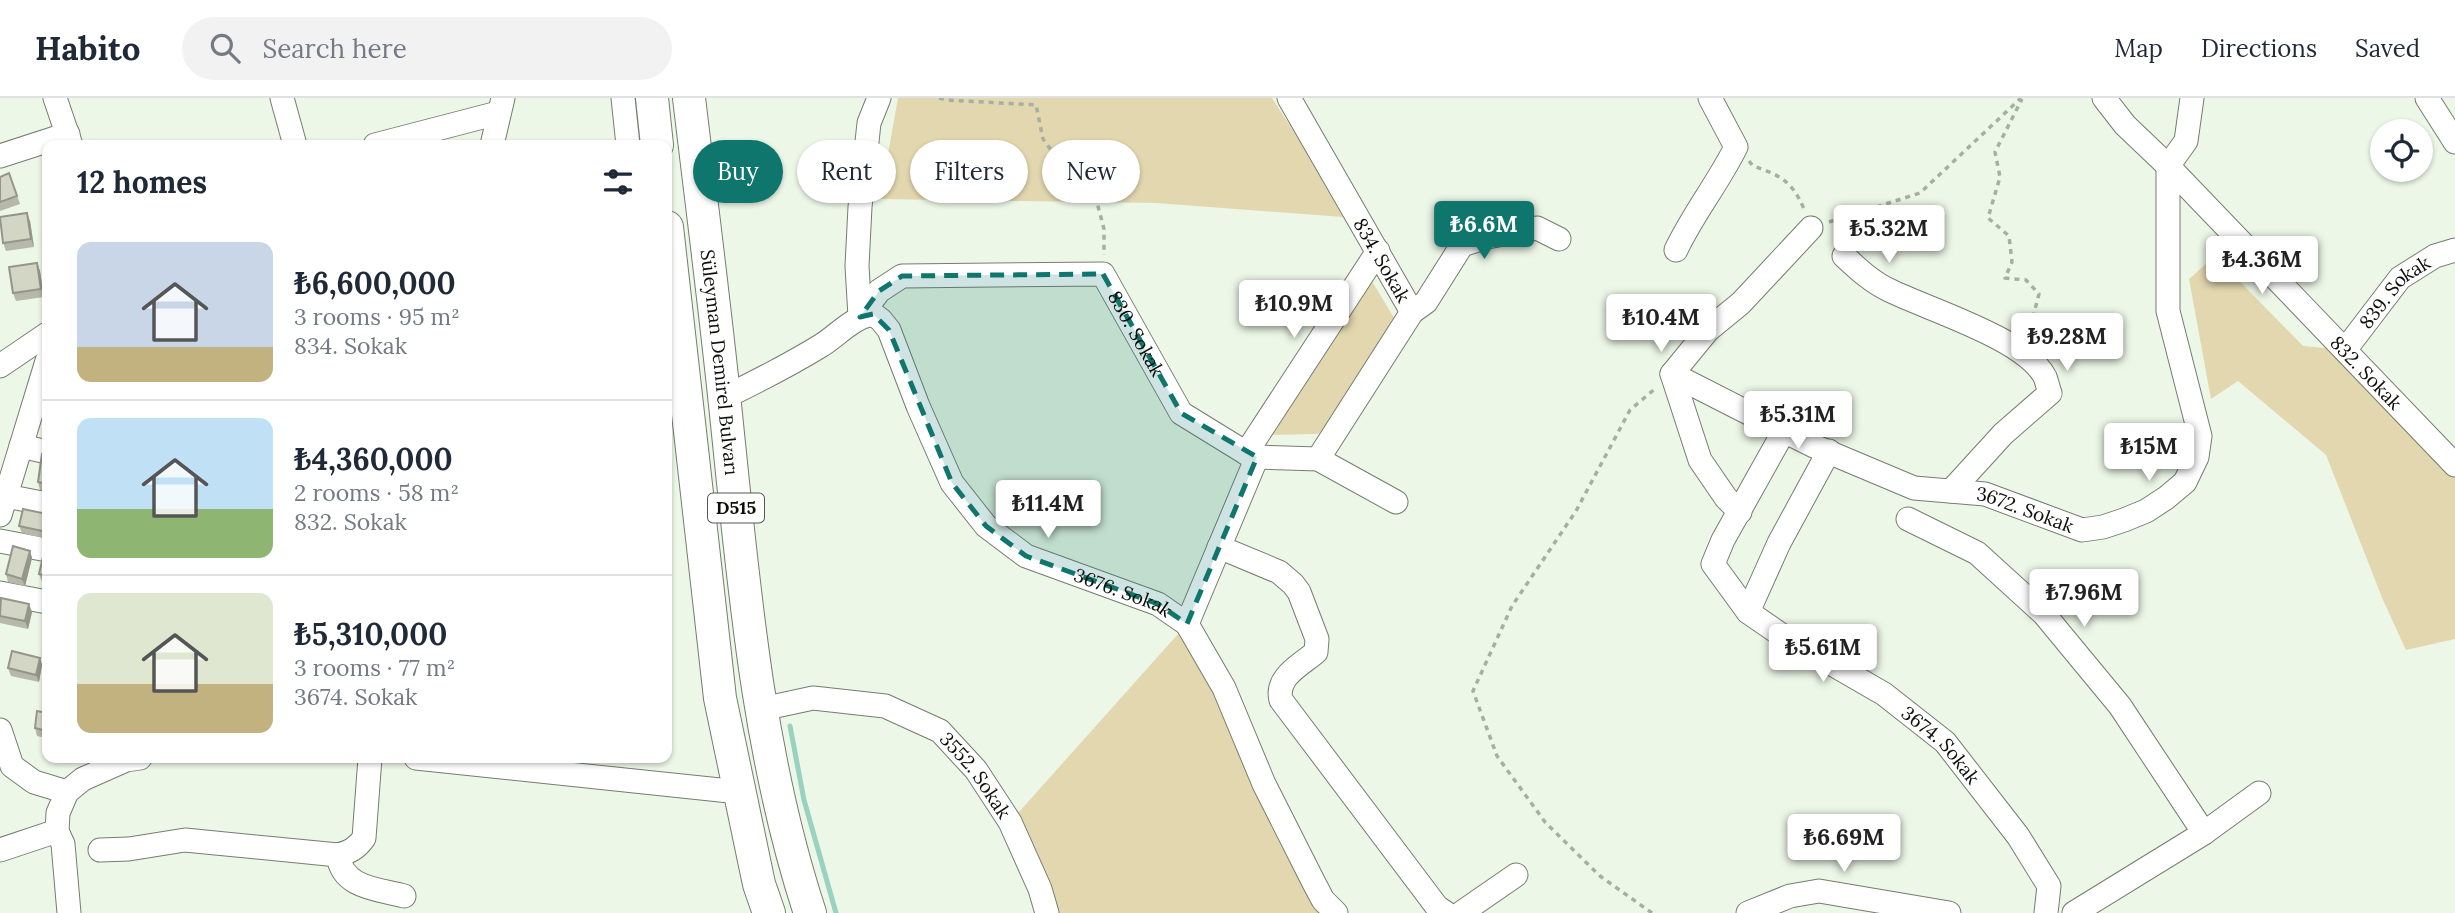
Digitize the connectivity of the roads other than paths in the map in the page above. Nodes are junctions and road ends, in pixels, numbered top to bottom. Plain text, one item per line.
1 (55, 98) edge
2 (282, 98) edge
3 (623, 98) edge
4 (652, 98) edge
5 (689, 98) edge
6 (878, 98) edge
7 (1289, 98) edge
8 (1710, 98) edge
9 (2104, 98) edge
10 (2192, 98) edge
11 (2427, 98) edge
12 (500, 106) edge
13 (69, 139) edge
14 (294, 140) edge
15 (391, 140) edge
16 (493, 140) edge
17 (627, 140) edge
18 (656, 140) edge
19 (2455, 142) edge
20 (42, 146) edge
21 (0, 156) edge
22 (2168, 166) junction
23 (1811, 228) road end
24 (1559, 239) dead end
25 (1676, 250) dead end
26 (2455, 250) edge
27 (1378, 251) junction
28 (1844, 256) dead end
29 (672, 271) edge
30 (1412, 312) junction
31 (860, 317) junction
32 (42, 337) edge
33 (2345, 350) junction
34 (0, 366) edge
35 (1672, 374) junction
36 (42, 377) edge
37 (725, 397) junction
38 (1784, 431) junction
39 (21, 446) junction
40 (42, 451) edge
41 (1829, 451) junction
42 (1252, 455) junction
43 (1318, 459) junction
44 (2455, 465) edge
45 (1951, 491) junction
46 (1396, 502) dead end
47 (42, 505) edge
48 (3, 506) edge
49 (1740, 512) junction
50 (1908, 519) dead end
51 (0, 541) edge
52 (1219, 547) junction
53 (42, 549) edge
54 (0, 593) edge
55 (42, 601) edge
56 (1748, 612) junction
57 (1187, 624) junction
58 (762, 709) junction
59 (0, 730) edge
60 (120, 763) edge
61 (370, 763) edge
62 (464, 763) edge
63 (67, 792) junction
64 (739, 792) junction
65 (2259, 793) dead end
66 (57, 831) junction
67 (2204, 833) junction
68 (0, 850) edge
69 (100, 850) dead end
70 (338, 855) junction
71 (1516, 875) dead end
72 (404, 897) dead end
73 (1327, 909) edge
74 (69, 913) edge
75 (769, 913) edge
76 (810, 913) edge
77 (1047, 913) edge
78 (1446, 913) edge
79 (1461, 913) edge
80 (1748, 913) edge
81 (1949, 913) edge
82 (2046, 913) edge
83 (2074, 913) edge

1 - 13 street
2 - 14 street
3 - 17 street
4 - 18 highway
5 - 37 highway, Süleyman Demirel Bulvarı / D515
6 - 31 street
7 - 27 street, 834. Sokak
8 - 25 street
9 - 22 street, 832. Sokak
10 - 22 street
11 - 19 street
12 - 15 street
12 - 16 street
20 - 21 street
22 - 33 street, 832. Sokak
22 - 45 street, 3672. Sokak
23 - 35 street
24 - 30 street
26 - 33 street, 839. Sokak
27 - 30 street, 834. Sokak
27 - 42 street
28 - 45 street
29 - 64 highway, Süleyman Demirel Bulvarı / D515
30 - 43 street
31 - 37 street
31 - 42 street, 830. Sokak
31 - 57 street, 3676. Sokak
32 - 34 street
33 - 44 street, 832. Sokak
35 - 38 street, 3672. Sokak
35 - 49 street
36 - 39 street
37 - 58 highway, Süleyman Demirel Bulvarı / D515
38 - 41 street, 3672. Sokak
38 - 49 street
39 - 40 street
39 - 48 street
41 - 45 street, 3672. Sokak
41 - 56 street
42 - 43 street, 830. Sokak
42 - 52 street
43 - 46 street, 830. Sokak
47 - 48 street
49 - 56 street, 3674. Sokak
50 - 67 street
51 - 53 street
52 - 57 street
52 - 78 street
54 - 55 street
56 - 82 street, 3674. Sokak
57 - 73 street, 3676. Sokak
58 - 76 highway, Süleyman Demirel Bulvarı / D515
58 - 77 street, 3552. Sokak
59 - 63 street
60 - 63 street
61 - 70 street
62 - 64 street
63 - 66 street
64 - 75 highway, Süleyman Demirel Bulvarı / D515
65 - 67 street
66 - 68 street
66 - 74 street
67 - 83 street
69 - 70 street
70 - 72 street
71 - 79 street
80 - 81 street

